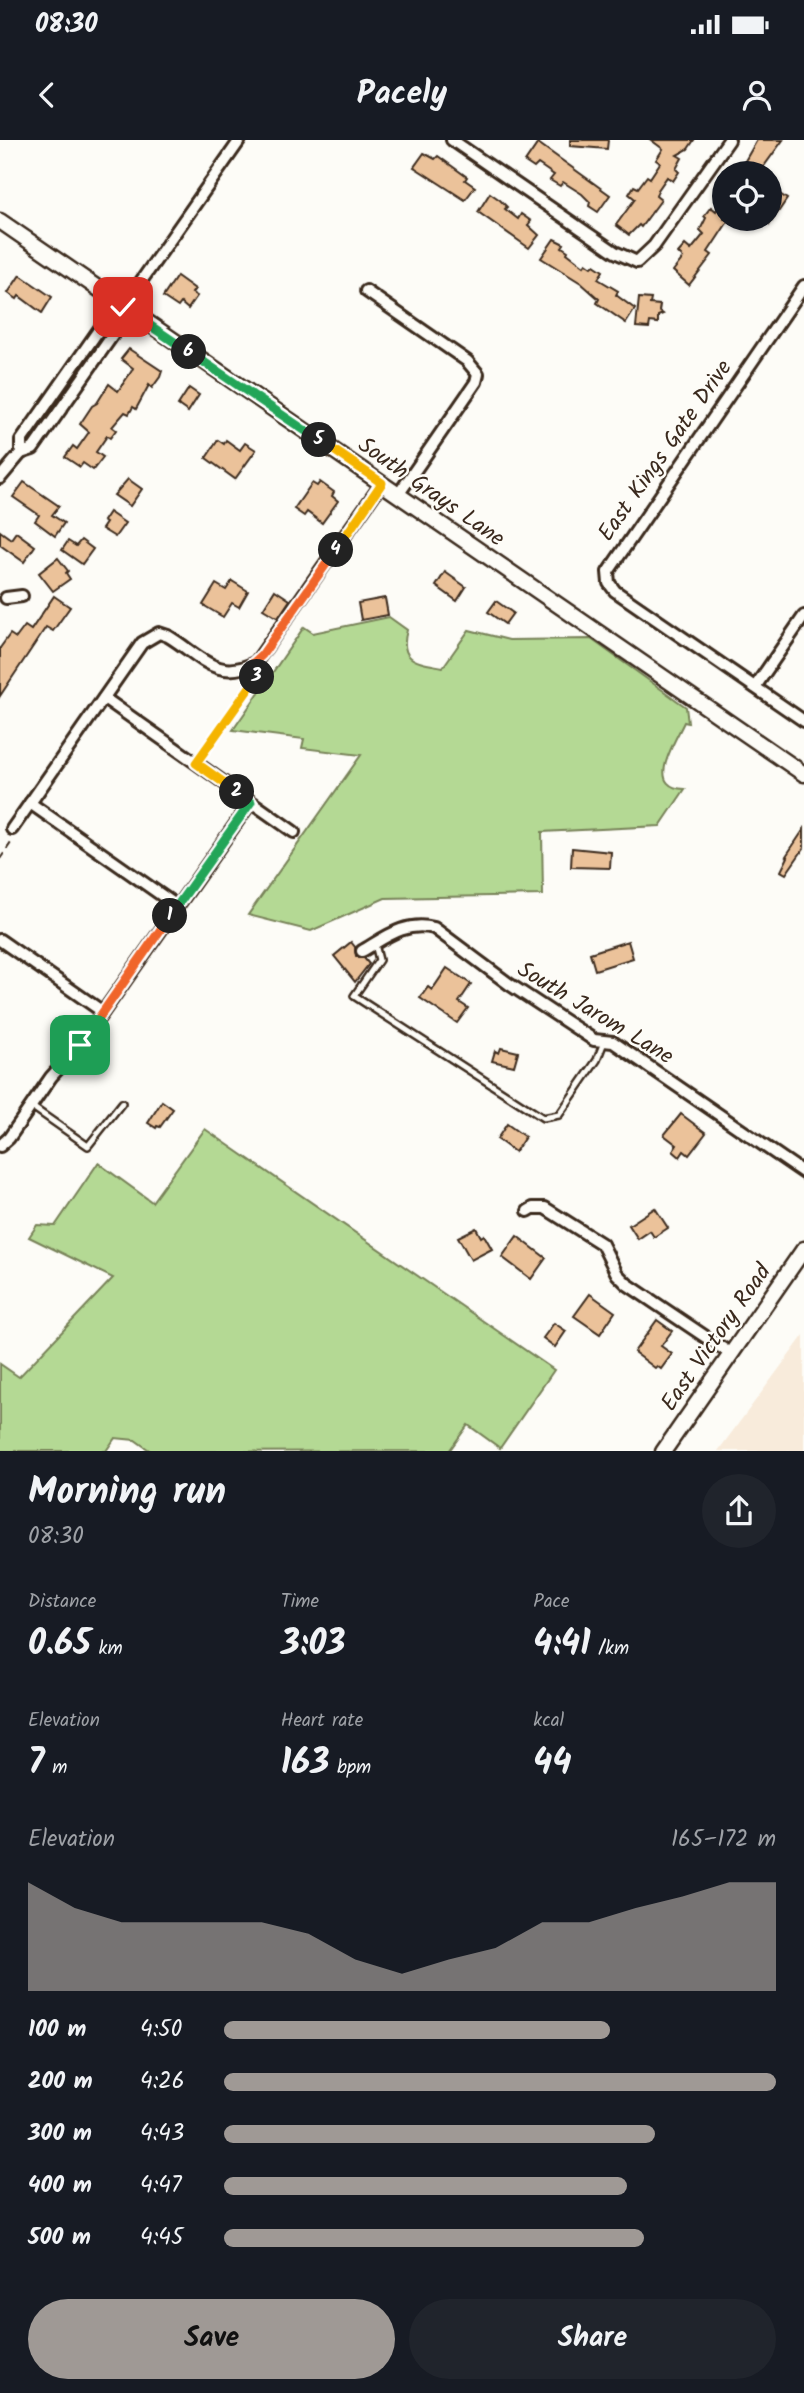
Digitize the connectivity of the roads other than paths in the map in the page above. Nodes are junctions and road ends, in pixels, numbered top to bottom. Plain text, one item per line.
1 (240, 140) edge
2 (729, 140) edge
3 (454, 141) edge
4 (0, 221) edge
5 (804, 286) edge
6 (366, 291) dead end
7 (123, 307) junction
8 (0, 478) edge
9 (382, 483) junction
10 (398, 495) junction
11 (22, 596) dead end
12 (2, 598) edge
13 (804, 617) edge
14 (755, 687) junction
15 (104, 698) junction
16 (804, 721) edge
17 (804, 774) edge
18 (251, 802) junction
19 (30, 803) junction
20 (12, 829) road end
21 (294, 832) dead end
22 (177, 906) junction
23 (0, 940) edge
24 (375, 944) junction
25 (362, 951) dead end
26 (103, 1012) junction
27 (604, 1042) junction
28 (122, 1103) dead end
29 (31, 1105) junction
30 (0, 1146) edge
31 (804, 1173) edge
32 (528, 1211) dead end
33 (804, 1249) edge
34 (731, 1354) junction
35 (663, 1451) edge

1 - 7 street
2 - 3 street
4 - 7 street, South Grays Lane
5 - 14 street, East Kings Gate Drive
6 - 10 street
7 - 8 street
7 - 9 street, South Grays Lane
9 - 10 street, South Grays Lane
9 - 15 street
10 - 17 street, South Grays Lane
11 - 12 street
13 - 14 street
14 - 16 street, East Kings Gate Drive
15 - 18 street
15 - 19 street
18 - 21 street
18 - 22 street
19 - 20 street
19 - 22 street
22 - 26 street
23 - 26 street
24 - 25 street, South Jarom Lane
24 - 27 street, South Jarom Lane
24 - 27 lane
26 - 29 street
27 - 31 street, South Jarom Lane
28 - 29 lane
29 - 30 street
32 - 34 street
33 - 34 street, East Victory Road
34 - 35 street, East Victory Road

